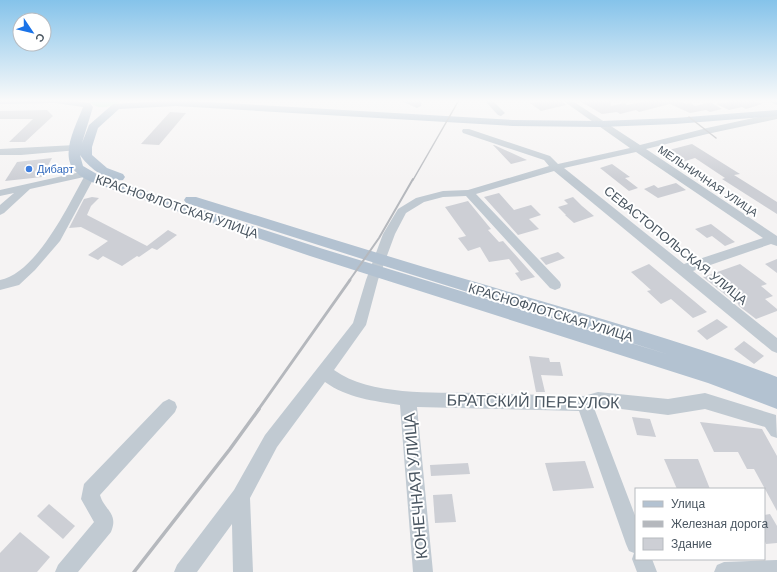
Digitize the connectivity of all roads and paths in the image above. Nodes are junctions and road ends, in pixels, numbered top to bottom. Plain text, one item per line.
1 (82, 127) edge
2 (93, 127) edge
3 (605, 127) edge
4 (726, 127) edge
5 (466, 131) dead end
6 (75, 148) junction
7 (637, 148) junction
8 (0, 152) edge
9 (556, 166) junction
10 (88, 175) junction
11 (26, 187) junction
12 (470, 193) junction
13 (0, 194) edge
14 (0, 211) edge
15 (775, 240) edge
16 (319, 247) junction
17 (396, 270) junction
18 (682, 270) junction
19 (0, 285) edge
20 (555, 285) dead end
21 (777, 347) edge
22 (323, 371) junction
23 (777, 386) edge
24 (408, 399) junction
25 (777, 400) edge
26 (584, 404) junction
27 (169, 407) dead end
28 (774, 425) edge
29 (241, 497) junction
30 (635, 541) edge
31 (642, 560) edge
32 (777, 570) edge
33 (65, 572) edge
34 (184, 572) edge
35 (243, 572) edge
36 (423, 572) edge
37 (647, 572) edge
38 (724, 572) edge

1 - 6 main road, КРАСНОФЛОТСКАЯ УЛИЦА
2 - 16 main road
3 - 7 street, МЕЛЬНИЧНАЯ УЛИЦА
4 - 7 street
5 - 9 street, СЕВАСТОПОЛЬСКАЯ УЛИЦА
6 - 8 street
6 - 10 main road, КРАСНОФЛОТСКАЯ УЛИЦА
7 - 9 street
7 - 15 street, МЕЛЬНИЧНАЯ УЛИЦА
9 - 12 street
9 - 18 street, СЕВАСТОПОЛЬСКАЯ УЛИЦА
10 - 11 street
10 - 16 main road, КРАСНОФЛОТСКАЯ УЛИЦА
10 - 19 street
11 - 13 street
11 - 14 street
12 - 20 street
12 - 22 street
15 - 18 street
16 - 17 main road
17 - 23 main road, КРАСНОФЛОТСКАЯ УЛИЦА
17 - 25 main road, КРАСНОФЛОТСКАЯ УЛИЦА
18 - 21 street, СЕВАСТОПОЛЬСКАЯ УЛИЦА
22 - 24 street, БРАТСКИЙ ПЕРЕУЛОК
22 - 29 street
24 - 26 street, БРАТСКИЙ ПЕРЕУЛОК
24 - 36 street, КОНЕЧНАЯ УЛИЦА
26 - 28 street, БРАТСКИЙ ПЕРЕУЛОК
26 - 30 street
27 - 33 street
29 - 34 street
29 - 35 street
31 - 37 street
32 - 38 street

